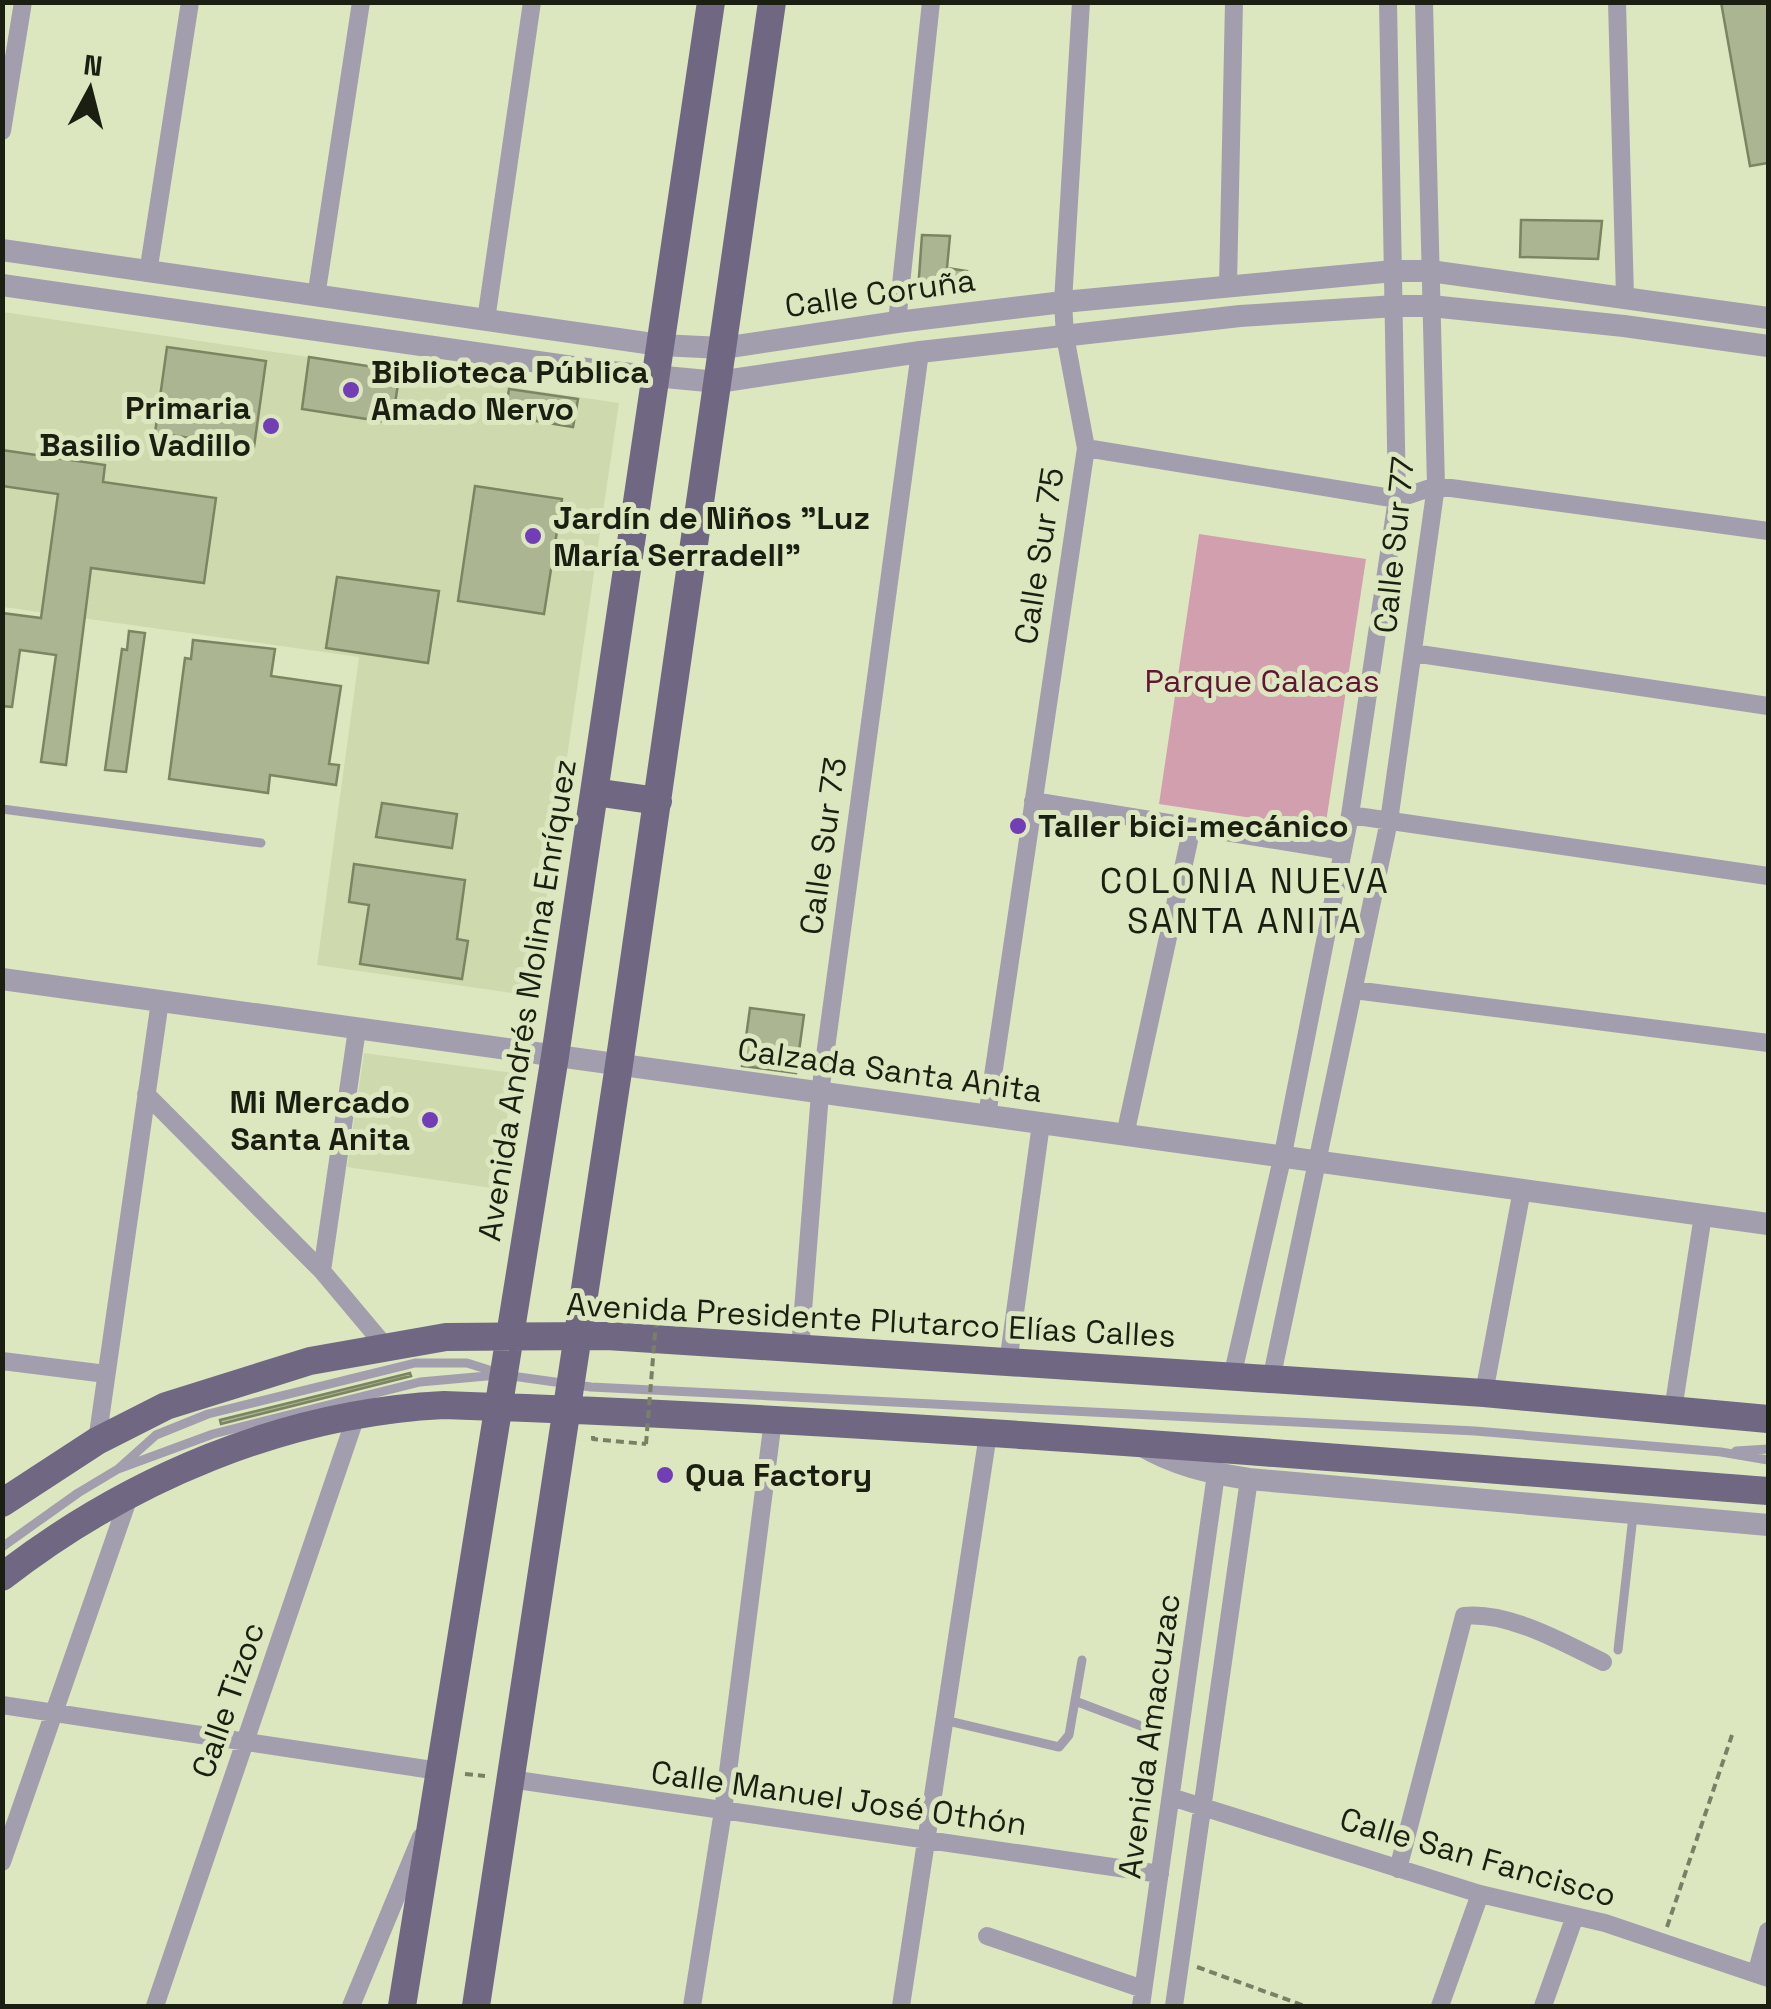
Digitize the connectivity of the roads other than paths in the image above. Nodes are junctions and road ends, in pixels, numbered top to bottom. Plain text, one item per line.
1 (22, 2) edge
2 (190, 2) edge
3 (361, 2) edge
4 (532, 2) edge
5 (711, 2) edge
6 (772, 2) edge
7 (931, 2) edge
8 (1081, 2) edge
9 (1234, 2) edge
10 (1388, 2) edge
11 (1424, 2) edge
12 (1617, 2) edge
13 (2, 131) edge
14 (2, 250) edge
15 (1394, 271) junction
16 (1430, 271) junction
17 (148, 273) junction
18 (2, 286) edge
19 (1228, 286) junction
20 (316, 296) junction
21 (1625, 297) junction
22 (1063, 302) junction
23 (1396, 306) junction
24 (1431, 306) junction
25 (1768, 318) edge
26 (486, 320) junction
27 (897, 322) junction
28 (1065, 336) junction
29 (660, 345) junction
30 (1768, 346) edge
31 (723, 348) junction
32 (920, 352) junction
33 (655, 378) junction
34 (718, 382) junction
35 (1086, 448) junction
36 (1436, 486) junction
37 (1396, 499) junction
38 (1768, 530) edge
39 (1413, 653) junction
40 (1768, 706) edge
41 (594, 792) junction
42 (658, 801) junction
43 (1033, 802) junction
44 (2, 809) edge
45 (1350, 815) junction
46 (1389, 821) junction
47 (1192, 827) junction
48 (261, 843) dead end
49 (1343, 851) junction
50 (1768, 876) edge
51 (2, 980) edge
52 (1354, 990) junction
53 (160, 1001) junction
54 (357, 1029) junction
55 (1768, 1042) edge
56 (555, 1056) junction
57 (619, 1065) junction
58 (820, 1092) junction
59 (146, 1094) junction
60 (986, 1116) junction
61 (1041, 1124) junction
62 (1124, 1135) junction
63 (1282, 1159) junction
64 (1318, 1162) junction
65 (1522, 1190) junction
66 (1703, 1215) junction
67 (1768, 1224) edge
68 (322, 1272) junction
69 (512, 1335) junction
70 (576, 1335) junction
71 (385, 1346) junction
72 (800, 1349) junction
73 (2, 1360) edge
74 (1008, 1363) junction
75 (106, 1374) junction
76 (506, 1374) junction
77 (1232, 1377) junction
78 (1271, 1380) junction
79 (1484, 1394) junction
80 (567, 1397) junction
81 (500, 1407) junction
82 (1673, 1410) junction
83 (357, 1413) junction
84 (773, 1420) junction
85 (1768, 1420) edge
86 (988, 1434) junction
87 (97, 1441) junction
88 (1136, 1442) junction
89 (1768, 1449) edge
90 (1720, 1452) junction
91 (1768, 1460) edge
92 (1216, 1474) junction
93 (1248, 1480) junction
94 (124, 1482) junction
95 (1768, 1490) edge
96 (2, 1503) edge
97 (1633, 1514) junction
98 (1768, 1525) edge
99 (2, 1547) edge
100 (2, 1577) edge
101 (1610, 1656) joint
102 (1082, 1660) dead end
103 (1075, 1701) junction
104 (2, 1705) edge
105 (54, 1714) junction
106 (944, 1720) junction
107 (1149, 1729) dead end
108 (245, 1744) junction
109 (440, 1771) junction
110 (510, 1779) junction
111 (1171, 1797) junction
112 (434, 1804) junction
113 (1205, 1806) junction
114 (723, 1812) junction
115 (925, 1841) junction
116 (2, 1862) edge
117 (1398, 1869) junction
118 (1160, 1874) junction
119 (1480, 1894) junction
120 (1575, 1916) junction
121 (1768, 1931) edge
122 (987, 1936) dead end
123 (1762, 1976) edge
124 (1142, 1998) edge
125 (155, 2006) edge
126 (351, 2006) edge
127 (402, 2006) edge
128 (476, 2006) edge
129 (692, 2006) edge
130 (901, 2006) edge
131 (1174, 2006) edge
132 (1440, 2006) edge
133 (1543, 2006) edge

1 - 13 street
2 - 17 street
3 - 20 street
4 - 26 street
5 - 29 main road, Avenida Andrés Molina Enríquez
6 - 31 main road
7 - 27 street
8 - 22 street, Calle Sur 75
9 - 19 street
10 - 15 street, Calle Sur 77
11 - 16 street, Calle Sur 77
12 - 21 street
14 - 17 street, Calle Coruña
15 - 16 street, Calle Coruña
15 - 19 street, Calle Coruña
15 - 23 street, Calle Sur 77
16 - 21 street, Calle Coruña
16 - 24 street, Calle Sur 77
17 - 20 street, Calle Coruña
18 - 33 street, Calle Coruña
19 - 22 street, Calle Coruña
20 - 26 street, Calle Coruña
21 - 25 street, Calle Coruña
22 - 27 street, Calle Coruña
22 - 28 street, Calle Sur 75
23 - 24 street, Calle Coruña
23 - 28 street, Calle Coruña
23 - 37 street, Calle Sur 77
24 - 30 street, Calle Coruña
24 - 36 street, Calle Sur 77
26 - 29 street, Calle Coruña
27 - 31 street, Calle Coruña
28 - 32 street, Calle Coruña
28 - 35 street, Calle Sur 75
29 - 31 street, Calle Coruña
29 - 33 main road, Avenida Andrés Molina Enríquez
31 - 34 main road
32 - 34 street, Calle Coruña
32 - 58 street, Calle Sur 73
33 - 34 street, Calle Coruña
33 - 41 main road, Avenida Andrés Molina Enríquez
34 - 42 main road
35 - 37 street
35 - 43 street, Calle Sur 75
36 - 37 street
36 - 38 street
36 - 39 street, Calle Sur 77
37 - 45 street, Calle Sur 77
39 - 40 street
39 - 46 street, Calle Sur 77
41 - 42 main road
41 - 56 main road, Avenida Andrés Molina Enríquez
42 - 57 main road
43 - 47 street
43 - 60 street, Calle Sur 75
44 - 48 lane
45 - 46 street
45 - 49 street, Calle Sur 77
46 - 50 street
46 - 52 street, Calle Sur 77
47 - 49 street
47 - 62 street
49 - 63 street, Calle Sur 77
51 - 53 street, Calzada Santa Anita
52 - 55 street
52 - 64 street, Calle Sur 77
53 - 54 street, Calzada Santa Anita
53 - 59 street
54 - 56 street, Calzada Santa Anita
54 - 68 street
56 - 57 street, Calzada Santa Anita
56 - 69 main road, Avenida Andrés Molina Enríquez
57 - 58 street, Calzada Santa Anita
57 - 70 main road
58 - 60 street, Calzada Santa Anita
58 - 72 street, Calle Sur 73
59 - 68 street
59 - 75 street
60 - 61 street, Calzada Santa Anita
61 - 62 street, Calzada Santa Anita
61 - 74 street
62 - 63 street, Calzada Santa Anita
63 - 64 street, Calzada Santa Anita
63 - 77 street, Calle Sur 77
64 - 65 street, Calzada Santa Anita
64 - 78 street, Calle Sur 77
65 - 66 street, Calzada Santa Anita
65 - 79 street
66 - 67 street, Calzada Santa Anita
66 - 82 street
68 - 71 street
69 - 70 main road, Avenida Presidente Plutarco Elías Calles
69 - 71 main road, Avenida Presidente Plutarco Elías Calles
69 - 76 main road, Avenida Andrés Molina Enríquez
70 - 72 main road, Avenida Presidente Plutarco Elías Calles
70 - 80 main road
71 - 87 main road, Avenida Presidente Plutarco Elías Calles
72 - 74 main road, Avenida Presidente Plutarco Elías Calles
73 - 75 street
74 - 77 main road, Avenida Presidente Plutarco Elías Calles
75 - 87 street
76 - 80 lane
76 - 81 main road, Avenida Andrés Molina Enríquez
76 - 94 lane
76 - 94 lane
77 - 78 main road, Avenida Presidente Plutarco Elías Calles
78 - 79 main road, Avenida Presidente Plutarco Elías Calles
79 - 82 main road, Avenida Presidente Plutarco Elías Calles
80 - 81 main road
80 - 84 main road
80 - 90 lane
80 - 110 main road
81 - 83 main road
81 - 109 main road, Avenida Andrés Molina Enríquez
82 - 85 main road, Avenida Presidente Plutarco Elías Calles
83 - 94 main road
83 - 108 street, Calle Tizoc
84 - 86 main road
84 - 114 street
86 - 88 main road
86 - 106 street
87 - 96 main road, Avenida Presidente Plutarco Elías Calles
88 - 92 street
88 - 95 main road
89 - 90 lane
90 - 91 lane
92 - 93 street
92 - 111 street, Avenida Amacuzac
93 - 97 street
93 - 113 street, Avenida Amacuzac
94 - 99 lane
94 - 100 main road
94 - 105 street
97 - 98 street
97 - 101 lane
101 - 117 street
102 - 103 lane
103 - 106 lane
103 - 107 lane
104 - 105 street
105 - 108 street
105 - 116 street
106 - 115 street
108 - 109 street
108 - 125 street, Calle Tizoc
109 - 112 main road, Avenida Andrés Molina Enríquez
110 - 114 street, Calle Manuel José Othón
110 - 128 main road
111 - 113 street, Calle San Fancisco
111 - 118 street, Avenida Amacuzac
112 - 126 street
112 - 127 main road, Avenida Andrés Molina Enríquez
113 - 117 street, Calle San Fancisco
113 - 131 street, Avenida Amacuzac
114 - 115 street, Calle Manuel José Othón
114 - 129 street
115 - 118 street, Calle Manuel José Othón
115 - 130 street
117 - 119 street, Calle San Fancisco
118 - 124 street, Avenida Amacuzac
119 - 120 street, Calle San Fancisco
119 - 132 street
120 - 123 street, Calle San Fancisco
120 - 133 street
121 - 123 street
122 - 124 street

